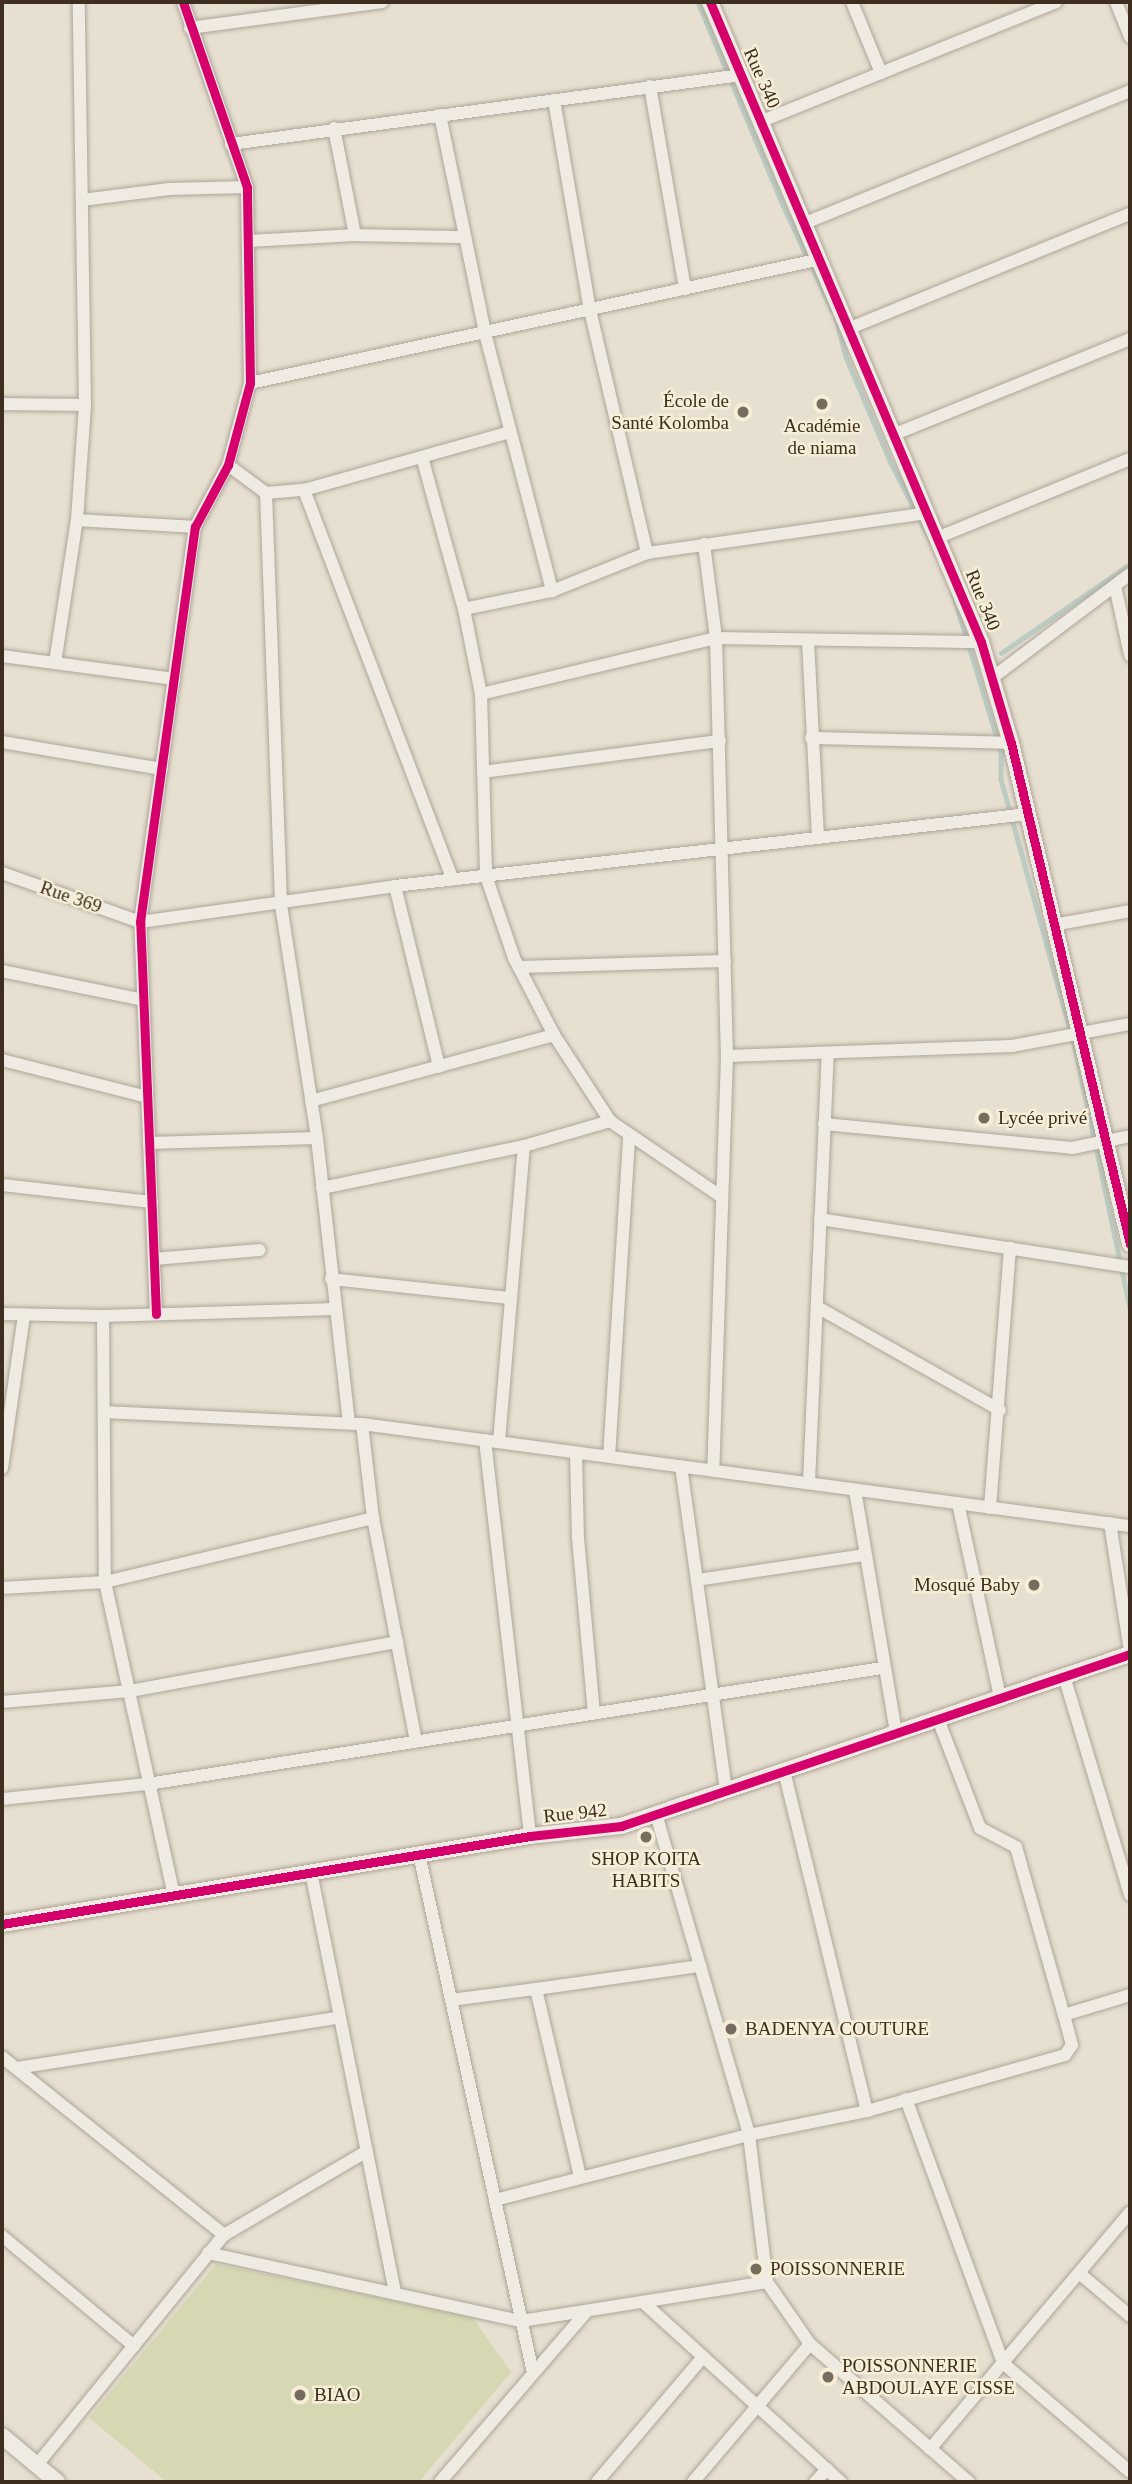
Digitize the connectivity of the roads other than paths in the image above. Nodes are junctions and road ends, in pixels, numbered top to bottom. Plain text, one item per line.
1 (79, 2) edge
2 (183, 2) edge
3 (382, 2) edge
4 (710, 2) edge
5 (852, 2) edge
6 (1056, 2) edge
7 (1116, 2) edge
8 (190, 28) junction
9 (1130, 37) edge
10 (881, 73) junction
11 (741, 75) junction
12 (650, 86) junction
13 (1130, 91) edge
14 (554, 100) junction
15 (440, 115) junction
16 (762, 121) junction
17 (334, 128) junction
18 (231, 144) junction
19 (247, 187) junction
20 (82, 200) junction
21 (1130, 214) edge
22 (805, 223) junction
23 (355, 235) junction
24 (464, 237) junction
25 (248, 241) junction
26 (821, 260) junction
27 (685, 289) junction
28 (590, 310) junction
29 (850, 328) junction
30 (485, 333) junction
31 (1130, 339) edge
32 (250, 383) junction
33 (2, 404) edge
34 (85, 405) junction
35 (510, 432) junction
36 (895, 434) junction
37 (422, 457) junction
38 (1130, 459) edge
39 (228, 465) junction
40 (304, 490) junction
41 (266, 493) junction
42 (928, 513) junction
43 (77, 520) junction
44 (195, 527) junction
45 (939, 537) junction
46 (704, 544) junction
47 (647, 552) junction
48 (1130, 574) edge
49 (1115, 586) junction
50 (552, 591) junction
51 (464, 609) junction
52 (716, 638) junction
53 (808, 640) junction
54 (981, 642) junction
55 (1130, 655) edge
56 (2, 656) edge
57 (55, 663) junction
58 (992, 678) junction
59 (174, 679) junction
60 (481, 694) junction
61 (811, 738) junction
62 (720, 741) junction
63 (2, 742) edge
64 (1011, 743) junction
65 (162, 769) junction
66 (483, 772) junction
67 (1028, 814) junction
68 (818, 837) junction
69 (724, 847) junction
70 (2, 873) edge
71 (486, 876) junction
72 (453, 880) junction
73 (395, 887) junction
74 (281, 905) junction
75 (1130, 911) edge
76 (140, 922) junction
77 (1053, 925) junction
78 (726, 961) junction
79 (519, 967) junction
80 (2, 971) edge
81 (143, 1000) junction
82 (1130, 1024) edge
83 (554, 1035) junction
84 (1079, 1035) junction
85 (828, 1053) junction
86 (727, 1056) junction
87 (2, 1060) edge
88 (439, 1067) junction
89 (147, 1097) junction
90 (311, 1101) junction
91 (610, 1121) junction
92 (824, 1124) junction
93 (1130, 1136) edge
94 (629, 1137) junction
95 (317, 1138) junction
96 (1106, 1141) junction
97 (149, 1143) junction
98 (524, 1146) junction
99 (2, 1185) edge
100 (322, 1188) junction
101 (722, 1197) junction
102 (152, 1202) junction
103 (820, 1219) junction
104 (1130, 1244) edge
105 (1010, 1248) junction
106 (260, 1250) dead end
107 (154, 1259) junction
108 (1130, 1267) edge
109 (331, 1279) junction
110 (508, 1298) junction
111 (817, 1307) junction
112 (335, 1309) junction
113 (2, 1314) edge
114 (156, 1314) junction
115 (24, 1315) junction
116 (103, 1316) junction
117 (1000, 1410) junction
118 (104, 1412) junction
119 (356, 1424) junction
120 (485, 1440) junction
121 (499, 1442) junction
122 (576, 1452) junction
123 (609, 1457) junction
124 (681, 1466) junction
125 (2, 1468) edge
126 (713, 1471) junction
127 (809, 1483) junction
128 (855, 1490) junction
129 (958, 1503) junction
130 (990, 1508) junction
131 (373, 1518) junction
132 (1110, 1523) junction
133 (1130, 1526) edge
134 (864, 1555) junction
135 (697, 1580) junction
136 (106, 1582) junction
137 (2, 1588) edge
138 (398, 1642) junction
139 (1130, 1652) edge
140 (882, 1668) junction
141 (1064, 1676) junction
142 (130, 1691) junction
143 (712, 1694) junction
144 (1000, 1698) junction
145 (2, 1702) edge
146 (594, 1713) junction
147 (938, 1719) junction
148 (514, 1726) junction
149 (896, 1733) junction
150 (416, 1741) junction
151 (784, 1771) junction
152 (148, 1784) junction
153 (726, 1790) junction
154 (2, 1799) edge
155 (656, 1814) junction
156 (530, 1836) junction
157 (419, 1854) junction
158 (311, 1872) junction
159 (174, 1895) junction
160 (1130, 1895) edge
161 (2, 1924) edge
162 (700, 1966) junction
163 (536, 1989) junction
164 (1130, 1995) edge
165 (451, 2000) junction
166 (1064, 2015) junction
167 (338, 2018) junction
168 (2, 2057) edge
169 (17, 2068) junction
170 (906, 2099) junction
171 (867, 2110) junction
172 (749, 2135) junction
173 (365, 2152) junction
174 (580, 2177) junction
175 (495, 2200) junction
176 (1130, 2212) edge
177 (224, 2235) junction
178 (2, 2236) edge
179 (208, 2253) junction
180 (1079, 2273) junction
181 (767, 2282) junction
182 (395, 2294) junction
183 (643, 2302) junction
184 (587, 2311) junction
185 (1130, 2316) edge
186 (521, 2321) junction
187 (810, 2344) junction
188 (134, 2346) junction
189 (703, 2357) junction
190 (1003, 2363) junction
191 (533, 2374) junction
192 (758, 2406) junction
193 (2, 2436) edge
194 (930, 2449) junction
195 (36, 2466) junction
196 (827, 2469) junction
197 (1130, 2472) edge
198 (57, 2482) edge
199 (440, 2482) edge
200 (597, 2482) edge
201 (693, 2482) edge
202 (815, 2482) edge
203 (841, 2482) edge
204 (969, 2482) edge

1 - 20 street
2 - 8 street
3 - 8 street
4 - 11 street, Rue 340
5 - 10 street
6 - 10 street
7 - 9 street
8 - 18 street
10 - 16 street
11 - 12 street
11 - 16 street, Rue 340
12 - 14 street
12 - 27 street
13 - 22 street
14 - 15 street
14 - 28 street
15 - 17 street
15 - 24 street
16 - 22 street, Rue 340
17 - 18 street
17 - 23 street
18 - 19 street
19 - 20 street
19 - 25 street
20 - 34 street
21 - 29 street
22 - 26 street, Rue 340
23 - 24 street
23 - 25 street
24 - 30 street
25 - 32 street
26 - 27 street
26 - 29 street, Rue 340
27 - 28 street
28 - 30 street
28 - 47 street
29 - 36 street, Rue 340
30 - 32 street
30 - 35 street
31 - 36 street
32 - 39 street
33 - 34 street
34 - 43 street
35 - 37 street
35 - 50 street
36 - 42 street, Rue 340
37 - 40 street
37 - 51 street
38 - 45 street
39 - 41 street
39 - 44 street
40 - 41 street
40 - 72 street
41 - 74 street
42 - 45 street, Rue 340
42 - 46 street
43 - 44 street
43 - 57 street
44 - 59 street
45 - 54 street, Rue 340
46 - 47 street
46 - 52 street
47 - 50 street
48 - 49 street
49 - 55 street
49 - 58 street
50 - 51 street
51 - 60 street
52 - 53 street
52 - 60 street
52 - 62 street
53 - 54 street
53 - 61 street
54 - 58 street, Rue 340
56 - 57 street
57 - 59 street
58 - 64 street, Rue 340
59 - 65 street
60 - 66 street
61 - 64 street
61 - 68 street
62 - 66 street
62 - 69 street
63 - 65 street
64 - 67 street, Rue 340
65 - 76 street
66 - 71 street
67 - 68 street
67 - 77 street, Rue 340
68 - 69 street
69 - 71 street
69 - 78 street
70 - 76 street, Rue 369
71 - 72 street
71 - 79 street
72 - 73 street
73 - 74 street
73 - 88 street
74 - 76 street
74 - 90 street
75 - 77 street
76 - 81 street
77 - 84 street, Rue 340
78 - 79 street
78 - 86 street
79 - 83 street
80 - 81 street
81 - 89 street
82 - 84 street
83 - 88 street
83 - 91 street
84 - 85 street
84 - 96 street, Rue 340
85 - 86 street
85 - 92 street
86 - 101 street
87 - 89 street
88 - 90 street
89 - 97 street
90 - 95 street
91 - 94 street
91 - 98 street
92 - 96 street
92 - 103 street
93 - 96 street
94 - 101 street
94 - 123 street
95 - 97 street
95 - 100 street
96 - 104 street, Rue 340
97 - 102 street
98 - 100 street
98 - 110 street
99 - 102 street
100 - 109 street
101 - 126 street
102 - 107 street
103 - 105 street
103 - 111 street
105 - 108 street
105 - 117 street
106 - 107 street
107 - 114 street
109 - 110 street
109 - 112 street
110 - 121 street
111 - 117 street
111 - 127 street
112 - 114 street
112 - 119 street
113 - 115 street
114 - 116 street
115 - 116 street
115 - 125 street
116 - 118 street
117 - 130 street
118 - 119 street
118 - 136 street
119 - 120 street
119 - 131 street
120 - 121 street
120 - 148 street
121 - 122 street
122 - 123 street
122 - 146 street
123 - 124 street
124 - 126 street
124 - 135 street
126 - 127 street
127 - 128 street
128 - 129 street
128 - 134 street
129 - 130 street
129 - 144 street
130 - 132 street
131 - 136 street
131 - 138 street
132 - 133 street
132 - 139 street
134 - 135 street
134 - 140 street
135 - 143 street
136 - 137 street
136 - 142 street
138 - 142 street
138 - 150 street
139 - 141 street, Rue 942
140 - 143 street
140 - 149 street
141 - 144 street, Rue 942
141 - 160 street
142 - 145 street
142 - 152 street
143 - 146 street
143 - 153 street
144 - 147 street, Rue 942
146 - 148 street
147 - 149 street, Rue 942
147 - 166 street
148 - 150 street
148 - 156 street
149 - 151 street, Rue 942
150 - 152 street
151 - 153 street, Rue 942
151 - 171 street
152 - 154 street
152 - 159 street
153 - 155 street, Rue 942
155 - 156 street, Rue 942
155 - 162 street
156 - 157 street, Rue 942
157 - 158 street, Rue 942
157 - 165 street
158 - 159 street, Rue 942
158 - 167 street
159 - 161 street, Rue 942
162 - 163 street
162 - 172 street
163 - 165 street
163 - 174 street
164 - 166 street
165 - 175 street
166 - 170 street
167 - 169 street
167 - 173 street
168 - 169 street
169 - 177 street
170 - 171 street
170 - 190 street
171 - 172 street
172 - 174 street
172 - 181 street
173 - 177 street
173 - 182 street
174 - 175 street
175 - 186 street
176 - 180 street
177 - 179 street
178 - 188 street
179 - 182 street
179 - 188 street
180 - 185 street
180 - 190 street
181 - 183 street
181 - 187 street
182 - 186 street
183 - 184 street
183 - 189 street
184 - 186 street
184 - 191 street
186 - 191 street
187 - 192 street
187 - 194 street
188 - 195 street
189 - 192 street
189 - 200 street
190 - 194 street
190 - 197 street
191 - 199 street
192 - 196 street
192 - 201 street
193 - 195 street
194 - 204 street
195 - 198 street
196 - 202 street
196 - 203 street

